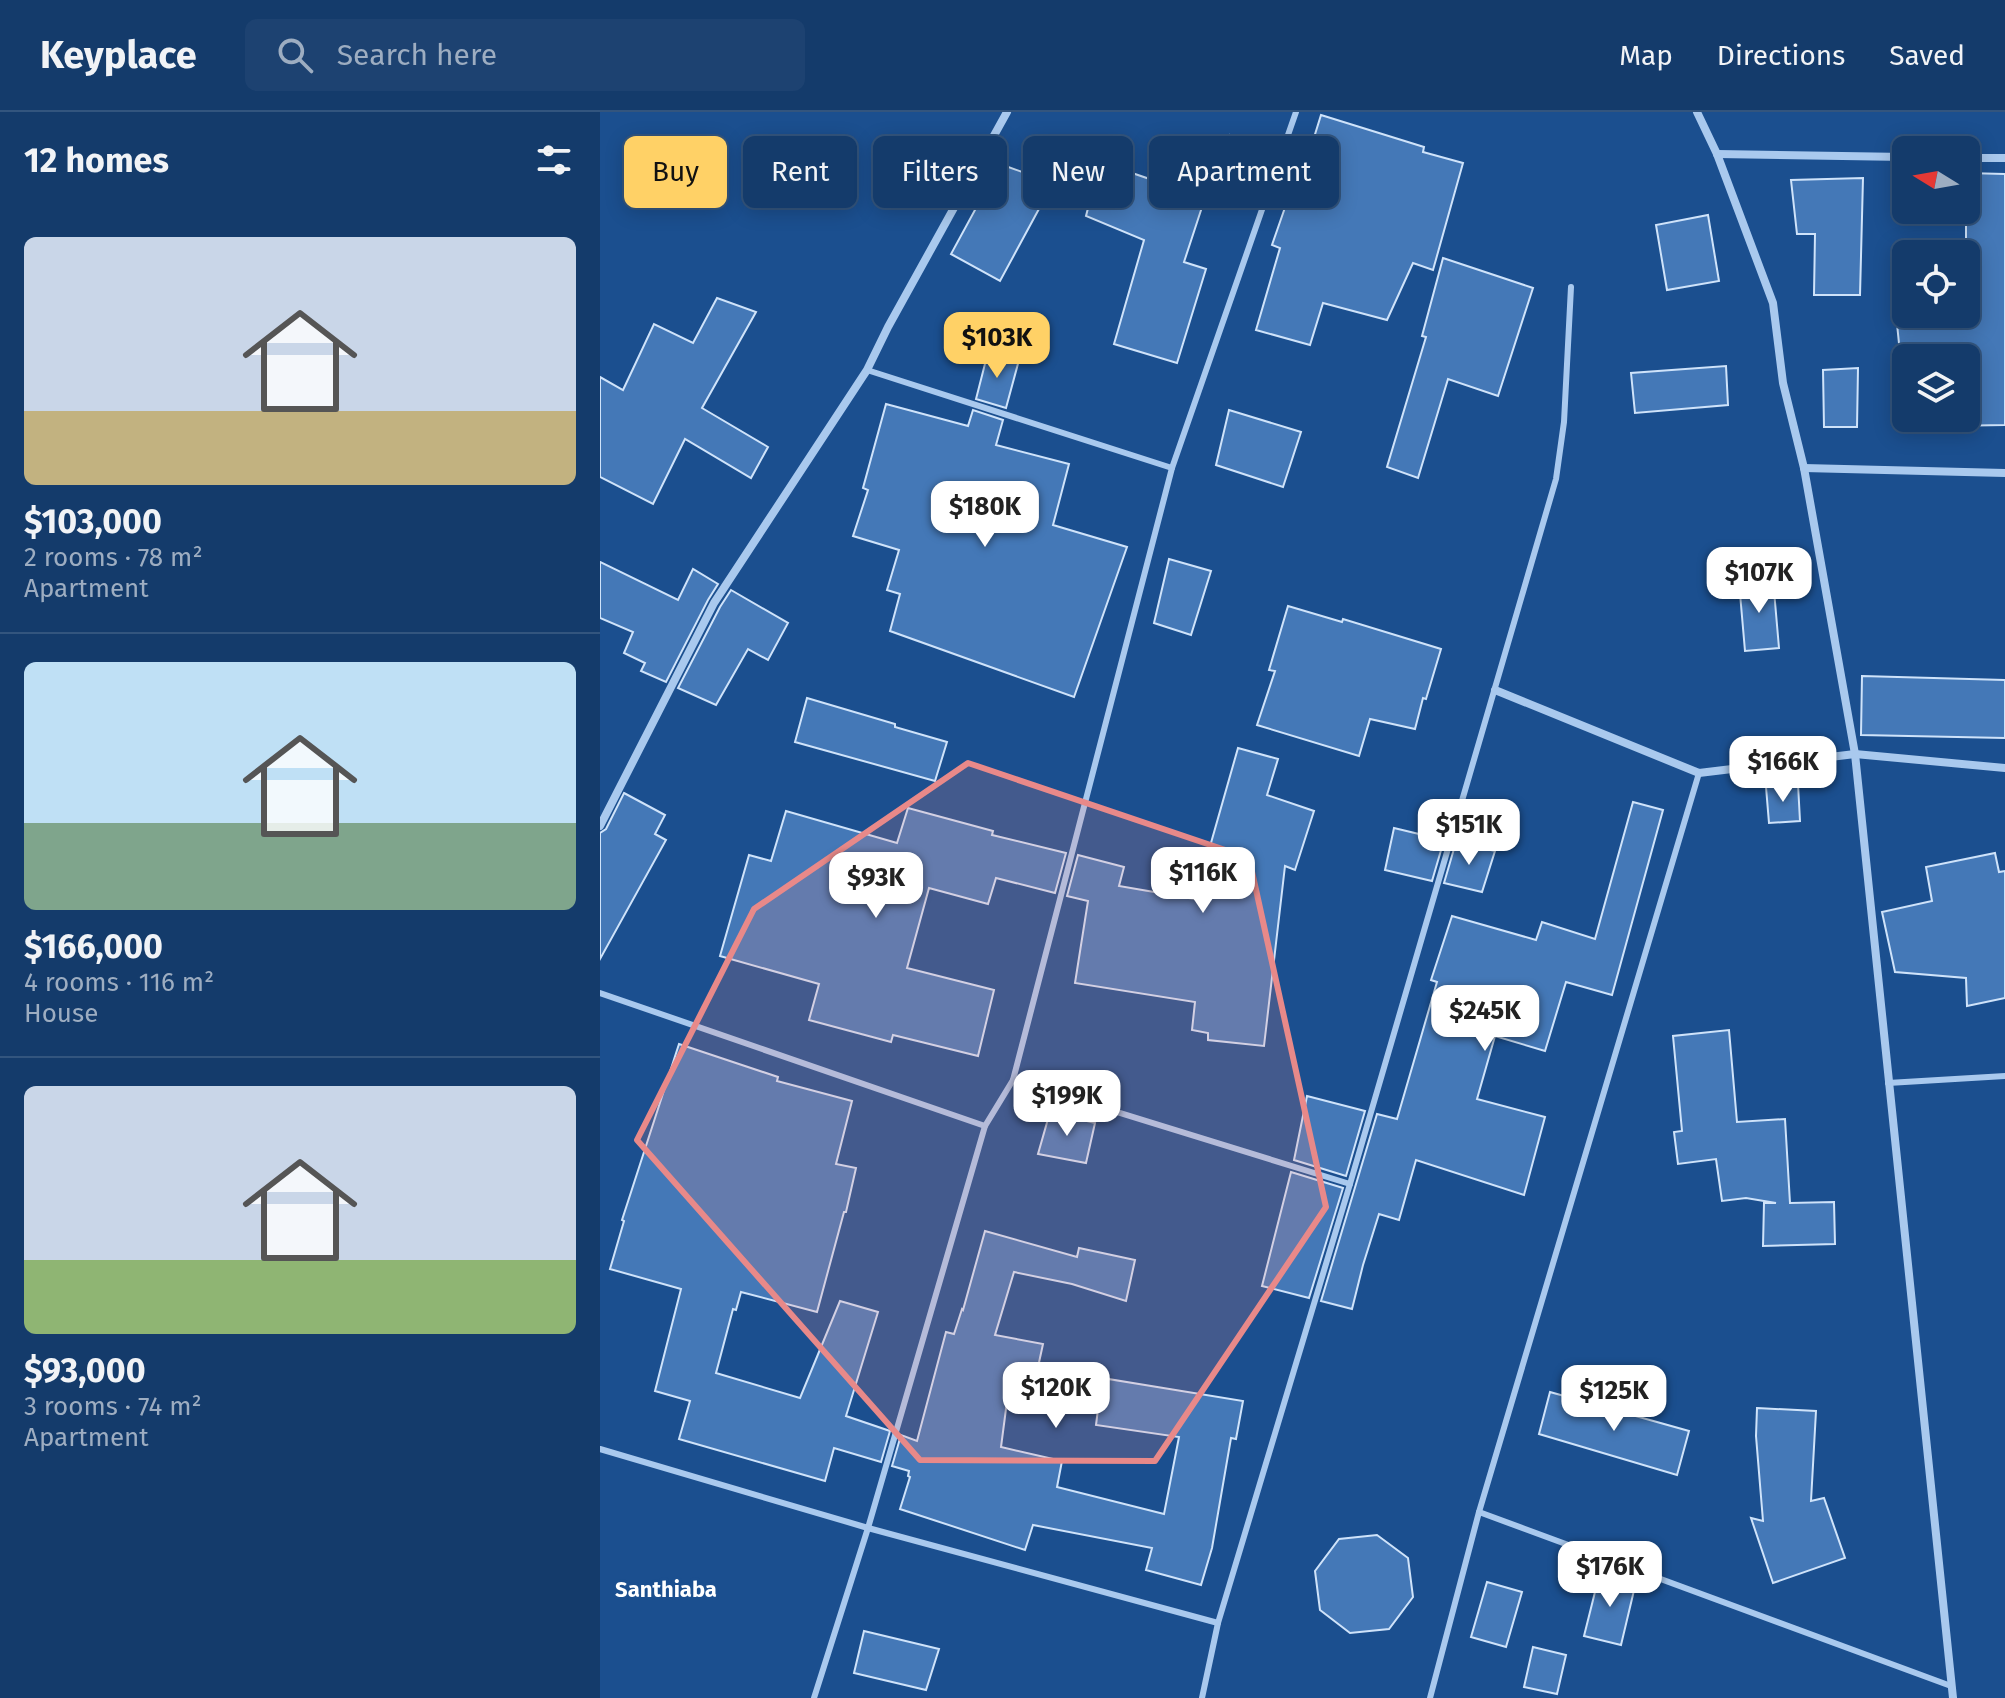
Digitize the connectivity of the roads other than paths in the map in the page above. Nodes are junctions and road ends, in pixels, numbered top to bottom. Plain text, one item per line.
1 (1007, 112) edge
2 (1296, 112) edge
3 (1697, 112) edge
4 (1717, 154) junction
5 (1892, 157) edge
6 (1980, 158) edge
7 (2005, 158) edge
8 (1571, 287) dead end
9 (867, 370) junction
10 (1172, 468) junction
11 (1804, 468) junction
12 (2005, 473) edge
13 (1495, 690) junction
14 (1855, 754) junction
15 (2005, 768) edge
16 (1699, 773) junction
17 (600, 826) edge
18 (600, 993) edge
19 (2005, 1076) edge
20 (1013, 1080) junction
21 (1888, 1083) junction
22 (985, 1126) junction
23 (1350, 1184) junction
24 (600, 1449) edge
25 (1479, 1512) junction
26 (868, 1528) junction
27 (1218, 1623) junction
28 (1951, 1686) junction
29 (1204, 1697) edge
30 (814, 1698) edge
31 (1430, 1698) edge
32 (1953, 1698) edge

1 - 9 street
2 - 10 lane
3 - 4 street
4 - 5 street
4 - 11 street
6 - 7 street
8 - 13 lane
9 - 10 lane
9 - 17 street
10 - 20 lane
11 - 12 street
11 - 14 street
13 - 16 street
13 - 23 lane
14 - 15 street
14 - 16 street
14 - 21 street
16 - 25 lane
18 - 22 lane
19 - 21 lane
20 - 22 lane
20 - 23 lane
21 - 28 street
22 - 26 lane
23 - 27 lane
24 - 26 lane
25 - 28 lane
25 - 31 lane
26 - 27 lane
26 - 30 lane
27 - 29 lane
28 - 32 street

